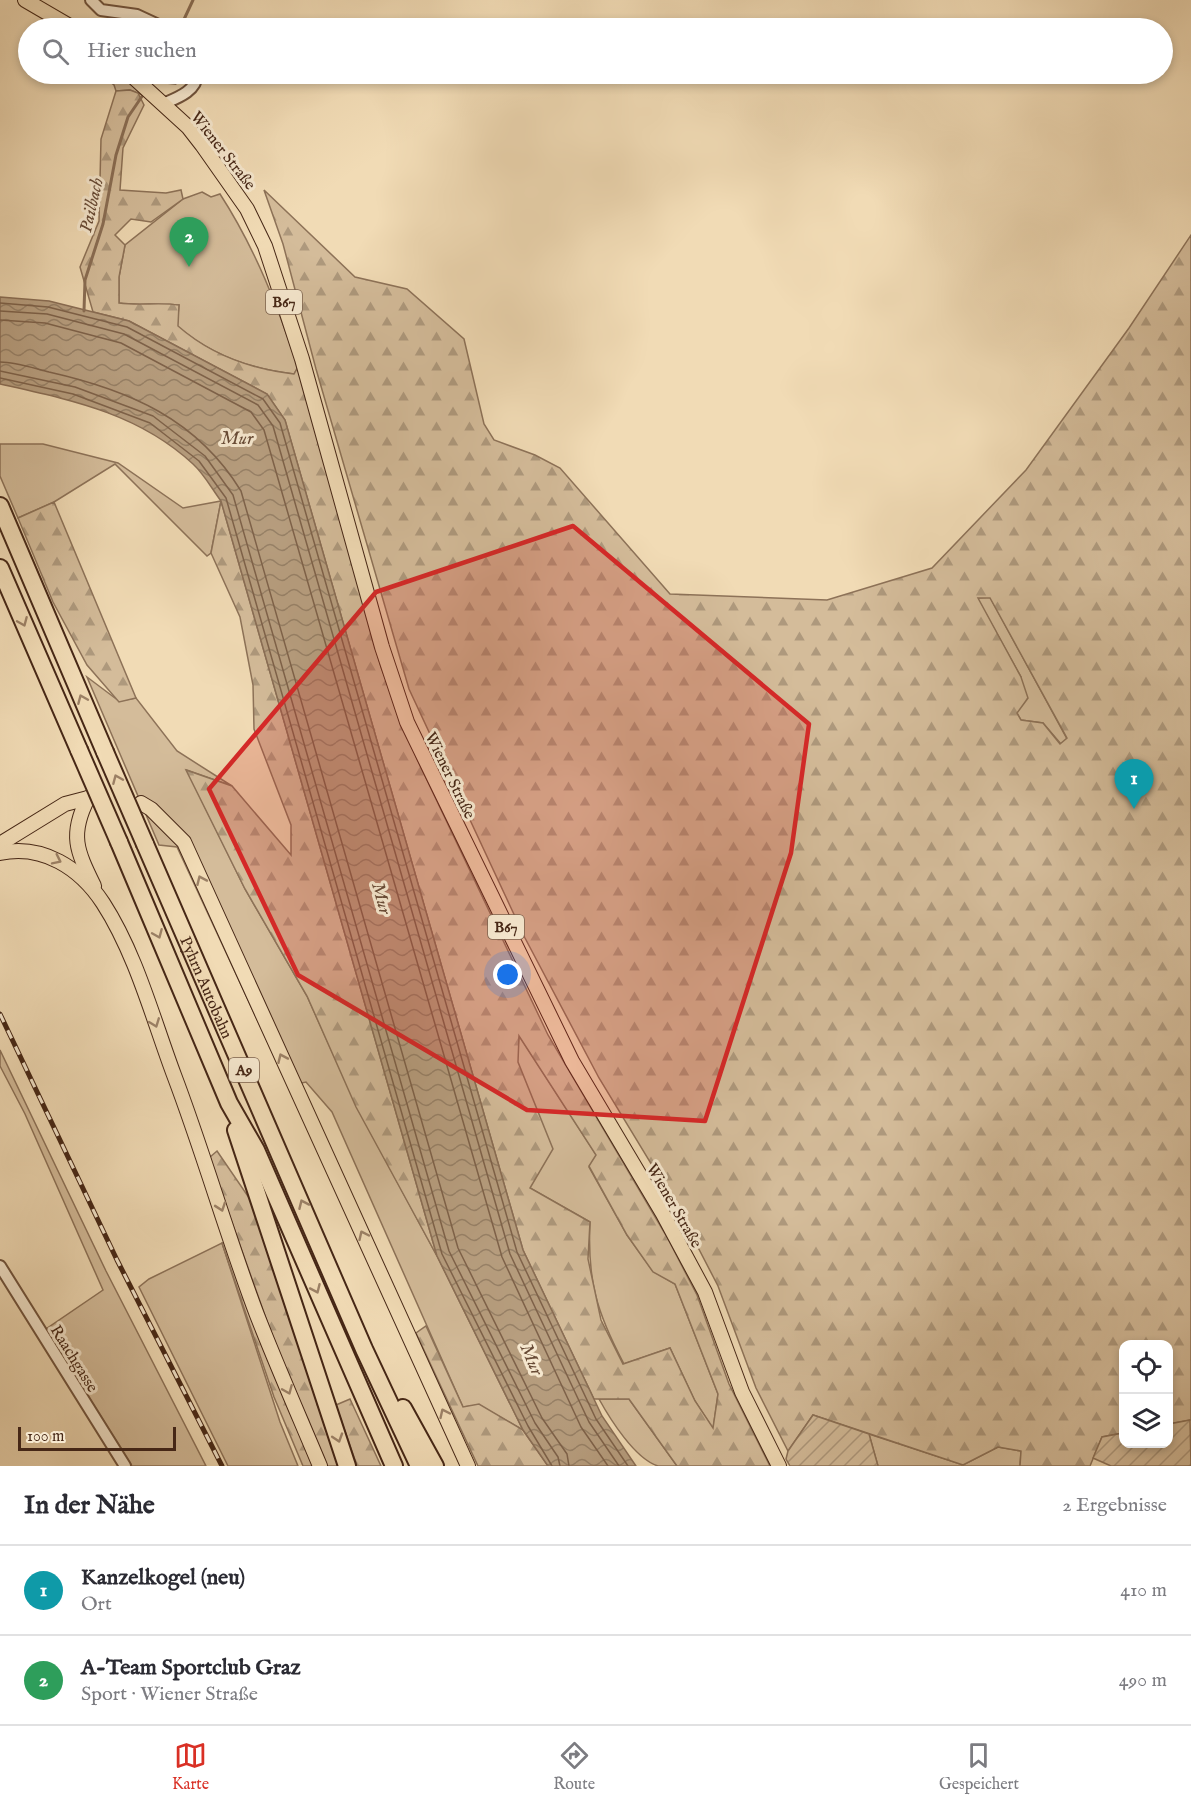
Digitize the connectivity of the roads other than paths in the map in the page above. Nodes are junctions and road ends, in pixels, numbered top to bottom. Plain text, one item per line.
1 (25, 0) edge
2 (91, 0) edge
3 (124, 0) edge
4 (126, 12) junction
5 (56, 18) edge
6 (140, 18) edge
7 (142, 84) edge
8 (194, 84) edge
9 (163, 104) junction
10 (2, 510) edge
11 (0, 568) edge
12 (141, 803) dead end
13 (0, 844) edge
14 (0, 852) edge
15 (103, 903) junction
16 (229, 1103) junction
17 (0, 1266) edge
18 (344, 1296) junction
19 (125, 1466) edge
20 (320, 1466) edge
21 (347, 1466) edge
22 (394, 1466) edge
23 (419, 1466) edge
24 (435, 1466) edge
25 (468, 1466) edge
26 (779, 1466) edge

1 - 5 main road
2 - 4 street
3 - 4 street
4 - 6 street
7 - 9 main road, Wiener Straße / B67
8 - 9 street
9 - 26 main road, Wiener Straße / B67
18 -> 10 highway, Pyhrn Autobahn / A9, bridge
11 -> 16 highway, Pyhrn Autobahn / A9, bridge
25 -> 12 main road
13 - 15 main road
14 -> 15 main road
15 -> 20 main road
16 -> 21 highway
16 -> 22 highway, Pyhrn Autobahn / A9
17 - 19 street, Raachgasse
18 - 23 highway, Pyhrn Autobahn / A9
18 - 24 highway

